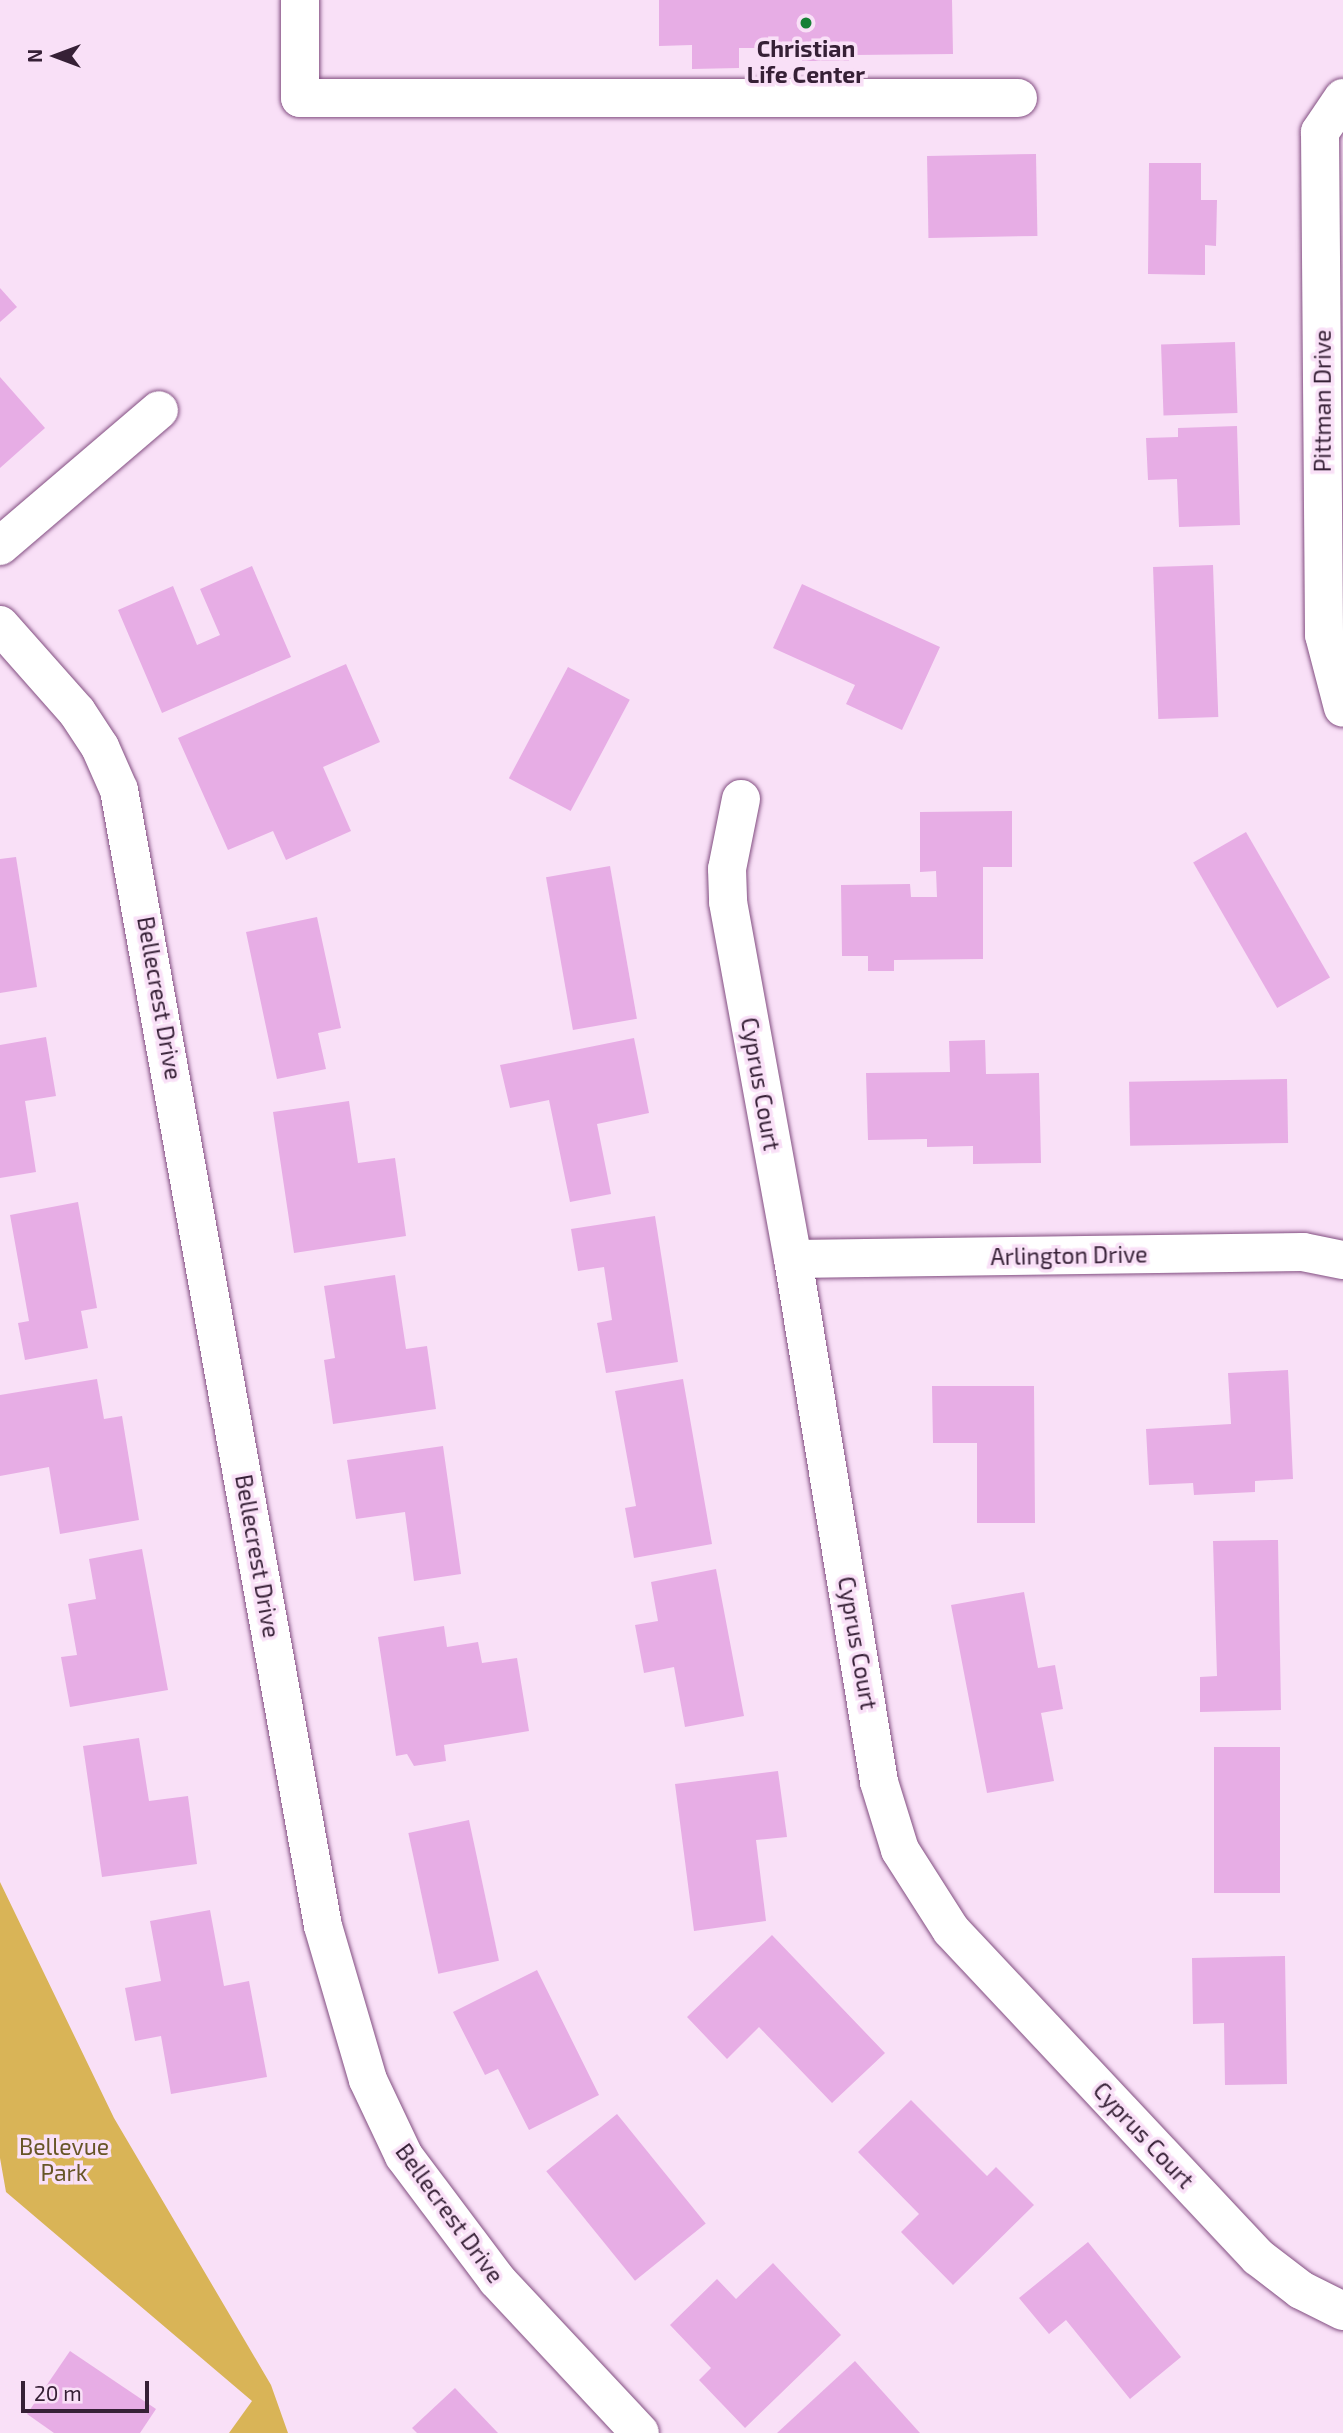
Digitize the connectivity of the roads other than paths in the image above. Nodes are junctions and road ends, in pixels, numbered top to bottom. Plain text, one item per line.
1 (300, 0) edge
2 (1018, 97) dead end
3 (1343, 98) edge
4 (159, 411) dead end
5 (0, 546) edge
6 (0, 625) edge
7 (1343, 708) edge
8 (741, 799) dead end
9 (793, 1259) junction
10 (1343, 1260) edge
11 (1343, 2311) edge
12 (640, 2433) edge

1 - 2 street
3 - 7 street, Pittman Drive
4 - 5 street
6 - 12 street, Bellecrest Drive
8 - 9 street, Cyprus Court
9 - 10 street, Arlington Drive
9 - 11 street, Cyprus Court

